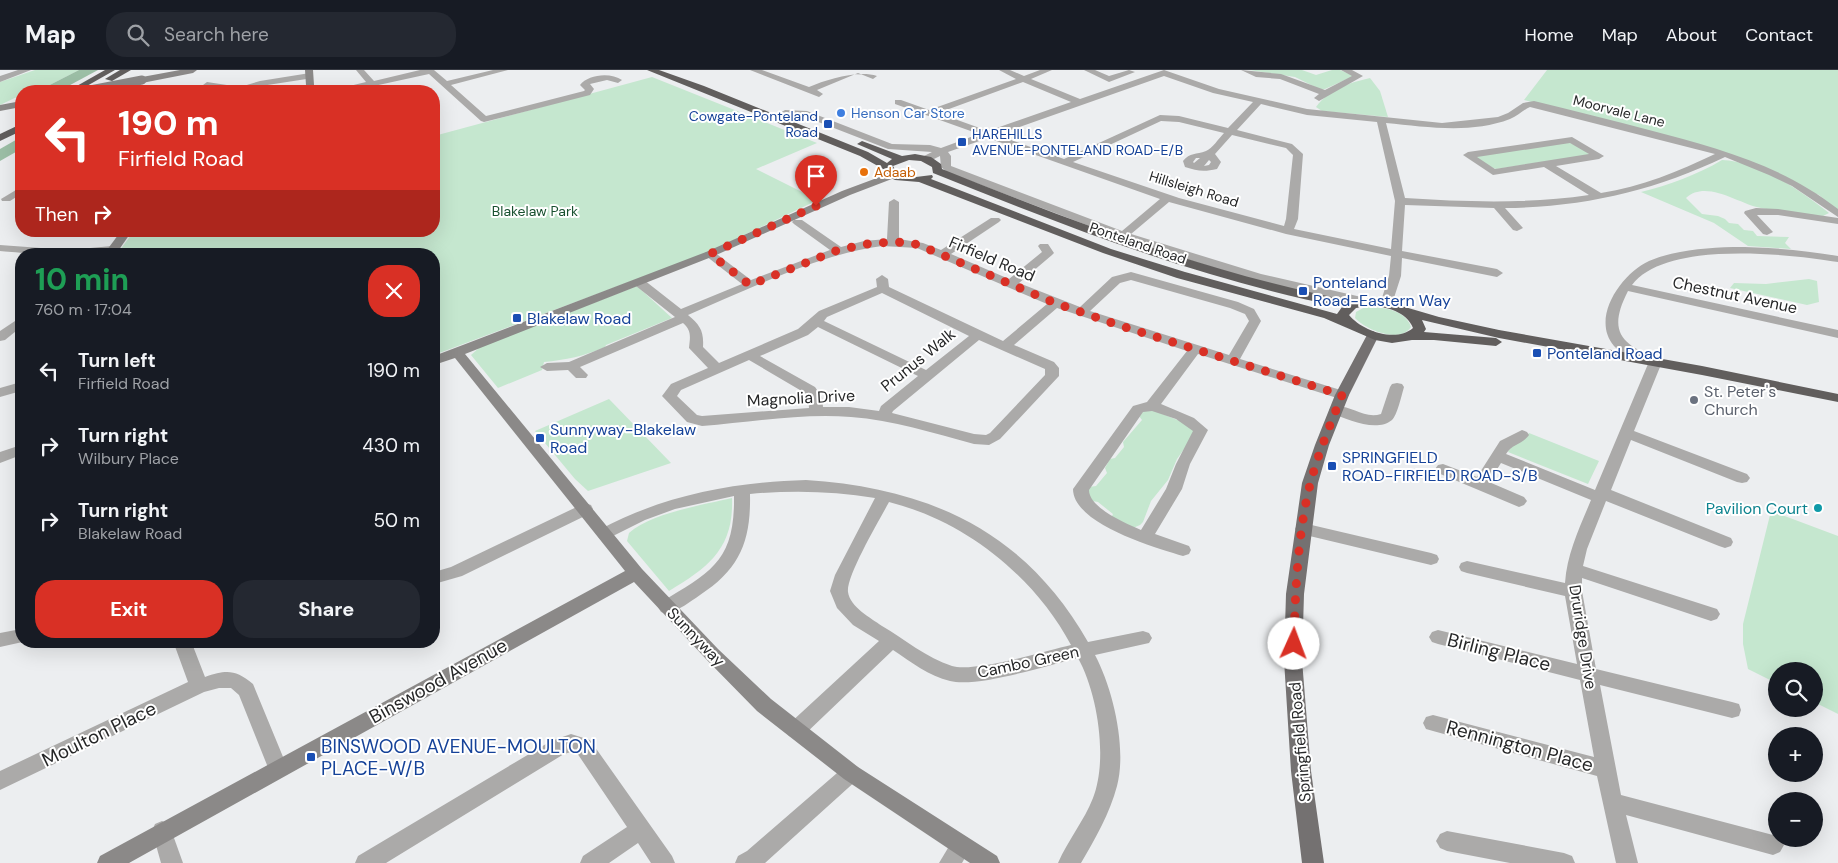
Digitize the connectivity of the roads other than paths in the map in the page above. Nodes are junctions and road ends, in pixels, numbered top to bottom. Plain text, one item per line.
1 (27, 70) edge
2 (126, 70) edge
3 (193, 70) edge
4 (427, 70) edge
5 (504, 70) edge
6 (651, 70) edge
7 (675, 70) edge
8 (754, 70) edge
9 (773, 70) edge
10 (858, 70) edge
11 (1003, 70) edge
12 (1048, 70) edge
13 (1088, 70) edge
14 (1136, 70) edge
15 (1245, 70) edge
16 (1345, 70) edge
17 (360, 71) edge
18 (109, 73) edge
19 (309, 73) edge
20 (764, 74) junction
21 (873, 76) dead end
22 (1024, 78) junction
23 (0, 79) edge
24 (618, 80) dead end
25 (372, 84) junction
26 (444, 84) junction
27 (84, 85) edge
28 (93, 85) edge
29 (116, 85) edge
30 (257, 85) edge
31 (368, 85) edge
32 (1325, 93) junction
33 (1259, 101) junction
34 (898, 102) dead end
35 (1078, 102) junction
36 (15, 105) edge
37 (0, 108) edge
38 (1309, 112) junction
39 (785, 113) junction
40 (929, 113) junction
41 (1381, 120) junction
42 (15, 122) edge
43 (15, 130) edge
44 (0, 131) edge
45 (1230, 131) junction
46 (989, 134) junction
47 (0, 138) edge
48 (941, 151) junction
49 (1724, 154) junction
50 (901, 159) junction
51 (926, 159) junction
52 (1065, 162) junction
53 (1546, 164) junction
54 (1196, 168) dead end
55 (891, 171) junction
56 (937, 171) junction
57 (920, 180) junction
58 (15, 194) edge
59 (1600, 197) junction
60 (1167, 198) junction
61 (6, 199) dead end
62 (1400, 201) junction
63 (894, 202) dead end
64 (1498, 207) junction
65 (1838, 214) edge
66 (995, 220) dead end
67 (1838, 221) edge
68 (798, 222) dead end
69 (1517, 228) dead end
70 (1288, 230) junction
71 (1767, 232) dead end
72 (1124, 235) junction
73 (122, 237) edge
74 (893, 242) junction
75 (1044, 246) dead end
76 (0, 248) edge
77 (114, 248) edge
78 (15, 249) edge
79 (838, 250) junction
80 (1397, 253) junction
81 (710, 254) junction
82 (942, 255) junction
83 (1838, 259) edge
84 (1497, 273) dead end
85 (640, 282) junction
86 (1011, 284) junction
87 (750, 285) junction
88 (1625, 287) junction
89 (1366, 302) junction
90 (1055, 303) junction
91 (1386, 304) junction
92 (1352, 305) junction
93 (1082, 312) junction
94 (1406, 312) junction
95 (682, 316) junction
96 (816, 322) junction
97 (1350, 324) junction
98 (15, 326) edge
99 (1838, 334) edge
100 (978, 335) junction
101 (1373, 335) junction
102 (1412, 336) junction
103 (0, 337) edge
104 (1005, 346) junction
105 (1195, 349) junction
106 (457, 352) junction
107 (1604, 354) junction
108 (749, 355) junction
109 (440, 359) edge
110 (1232, 361) junction
111 (1655, 362) junction
112 (571, 366) junction
113 (547, 367) dead end
114 (717, 369) junction
115 (581, 376) dead end
116 (926, 376) junction
117 (15, 388) edge
118 (1397, 388) dead end
119 (0, 393) edge
120 (1342, 395) junction
121 (1838, 398) edge
122 (1152, 406) junction
123 (1336, 410) junction
124 (816, 412) junction
125 (885, 416) junction
126 (1627, 433) junction
127 (1522, 435) dead end
128 (15, 452) edge
129 (1498, 456) junction
130 (0, 458) edge
131 (1443, 468) dead end
132 (1742, 478) dead end
133 (1480, 484) junction
134 (742, 489) junction
135 (1601, 495) junction
136 (884, 496) junction
137 (1519, 501) dead end
138 (585, 509) junction
139 (1303, 528) junction
140 (605, 534) junction
141 (1145, 536) junction
142 (1725, 542) dead end
143 (1183, 550) dead end
144 (1431, 559) dead end
145 (1467, 566) dead end
146 (1574, 569) junction
147 (636, 573) junction
148 (440, 576) edge
149 (1573, 591) junction
150 (667, 607) junction
151 (1711, 614) dead end
152 (15, 637) edge
153 (1143, 638) dead end
154 (1438, 638) dead end
155 (0, 640) edge
156 (891, 641) junction
157 (185, 648) edge
158 (1083, 650) junction
159 (1589, 675) junction
160 (199, 686) junction
161 (1732, 710) dead end
162 (1434, 723) dead end
163 (796, 730) junction
164 (278, 769) junction
165 (1606, 769) junction
166 (851, 773) junction
167 (0, 781) edge
168 (1612, 802) junction
169 (641, 829) junction
170 (162, 832) junction
171 (1448, 842) dead end
172 (1768, 844) edge
173 (961, 845) junction
174 (108, 863) edge
175 (172, 863) edge
176 (366, 863) edge
177 (591, 863) edge
178 (664, 863) edge
179 (746, 863) edge
180 (950, 863) edge
181 (989, 863) edge
182 (1069, 863) edge
183 (1313, 863) edge
184 (1564, 863) edge
185 (1627, 863) edge

1 - 23 street
2 - 18 highway
3 - 29 street, bridge
4 - 25 street
4 - 26 street
5 - 26 street
6 - 55 highway, Ponteland Road
7 - 39 highway
8 - 20 street
9 - 20 street
10 - 20 street
10 - 21 street
11 - 22 street
12 - 22 street
13 - 14 street
15 - 32 street
16 - 32 street
17 - 25 street
18 - 27 highway
18 - 28 highway
19 - 30 street
22 - 35 street
22 - 40 street
24 - 26 street
25 - 31 street
32 - 38 street
33 - 35 street, Moorvale Lane
33 - 38 street, Moorvale Lane
33 - 45 street
34 - 40 street, Hillsleigh Road
35 - 46 street
36 - 37 street
38 - 41 street, Moorvale Lane
39 - 48 street
39 - 50 highway
40 - 46 street, Hillsleigh Road
41 - 49 street, Moorvale Lane
41 - 62 street
42 - 44 highway
43 - 47 highway
45 - 52 street
45 - 54 street
45 - 70 street
46 - 48 street
46 - 52 street, Hillsleigh Road
48 - 51 street
48 - 72 street
49 - 59 street
49 - 65 street, Moorvale Lane
50 - 51 highway
50 - 55 highway
51 - 56 highway, Ponteland Road
52 - 60 street, Hillsleigh Road
53 - 53 street
53 - 59 street
55 - 57 highway, Ponteland Road
55 - 81 street
56 - 57 highway
56 - 92 highway, Ponteland Road
57 - 97 highway, Ponteland Road
58 - 61 street
59 - 64 street
60 - 70 street, Hillsleigh Road
60 - 72 street
62 - 64 street
62 - 80 street
63 - 74 street
64 - 69 street
66 - 82 street
67 - 71 street
68 - 79 street
70 - 80 street, Hillsleigh Road
72 - 89 street
73 - 77 street
74 - 79 street, Firfield Road
74 - 82 street, Firfield Road
75 - 86 street
76 - 78 street
79 - 87 street, Firfield Road
80 - 84 street, Hillsleigh Road
80 - 91 street
81 - 85 street
81 - 87 street
82 - 86 street, Firfield Road
83 - 88 street
85 - 95 street
85 - 106 street
86 - 90 street, Firfield Road
87 - 95 street, Firfield Road
88 - 99 street, Chestnut Avenue
88 - 111 street
89 - 91 highway
89 - 92 highway
90 - 93 street, Firfield Road
90 - 104 street
91 - 94 highway
92 - 97 highway
93 - 105 street, Firfield Road
93 - 110 street
94 - 102 highway
94 - 107 highway
95 - 112 street, Firfield Road
95 - 114 street
96 - 100 street, Magnolia Drive
96 - 108 street, Magnolia Drive
96 - 116 street
97 - 101 highway, Ponteland Road
98 - 103 street
100 - 104 street, Magnolia Drive
100 - 116 street, Prunus Walk
101 - 102 highway, Ponteland Road
101 - 120 main road, Springfield Road
102 - 107 highway
104 - 125 street, Magnolia Drive
105 - 110 street, Firfield Road
105 - 122 street
106 - 109 street
106 - 138 street, Sunnyway
107 - 111 highway
108 - 114 street, Magnolia Drive
108 - 124 street
110 - 120 street, Firfield Road
111 - 121 highway
111 - 126 street, Druridge Drive
112 - 113 street
112 - 115 street
114 - 124 street, Magnolia Drive
116 - 125 street, Prunus Walk
117 - 119 street
118 - 123 street
120 - 123 main road, Springfield Road
122 - 141 street
122 - 141 street
123 - 139 main road, Springfield Road
124 - 125 street, Magnolia Drive
126 - 132 street
126 - 135 street, Druridge Drive
127 - 129 street
128 - 130 street
129 - 133 street
129 - 135 street
131 - 133 street
133 - 137 street
134 - 136 street
134 - 140 street
134 - 150 street
135 - 142 street
135 - 146 street, Druridge Drive
136 - 156 street, Cambo Green
136 - 158 street
138 - 140 street, Sunnyway
138 - 148 street
139 - 144 street
139 - 183 main road, Springfield Road
140 - 147 street, Sunnyway
141 - 143 street
145 - 149 street
146 - 149 street, Druridge Drive
146 - 151 street
147 - 150 street, Sunnyway
147 - 164 street, Binswood Avenue
149 - 159 street, Druridge Drive
150 - 163 street, Sunnyway
152 - 155 street
153 - 158 street, Cambo Green
154 - 159 street, Birling Place
156 - 158 street, Cambo Green
156 - 163 street
157 - 160 street
158 - 182 street
159 - 161 street, Birling Place
159 - 165 street, Druridge Drive
160 - 164 street, Moulton Place
160 - 167 street, Moulton Place
162 - 165 street, Rennington Place
163 - 166 street, Sunnyway
164 - 170 street, Binswood Avenue
165 - 168 street, Druridge Drive
166 - 173 street, Sunnyway
166 - 179 street
168 - 172 street
168 - 185 street, Druridge Drive
169 - 176 street
169 - 177 street
169 - 178 street
170 - 174 street, Binswood Avenue
170 - 175 street
171 - 184 street
173 - 180 street
173 - 181 street, Sunnyway

